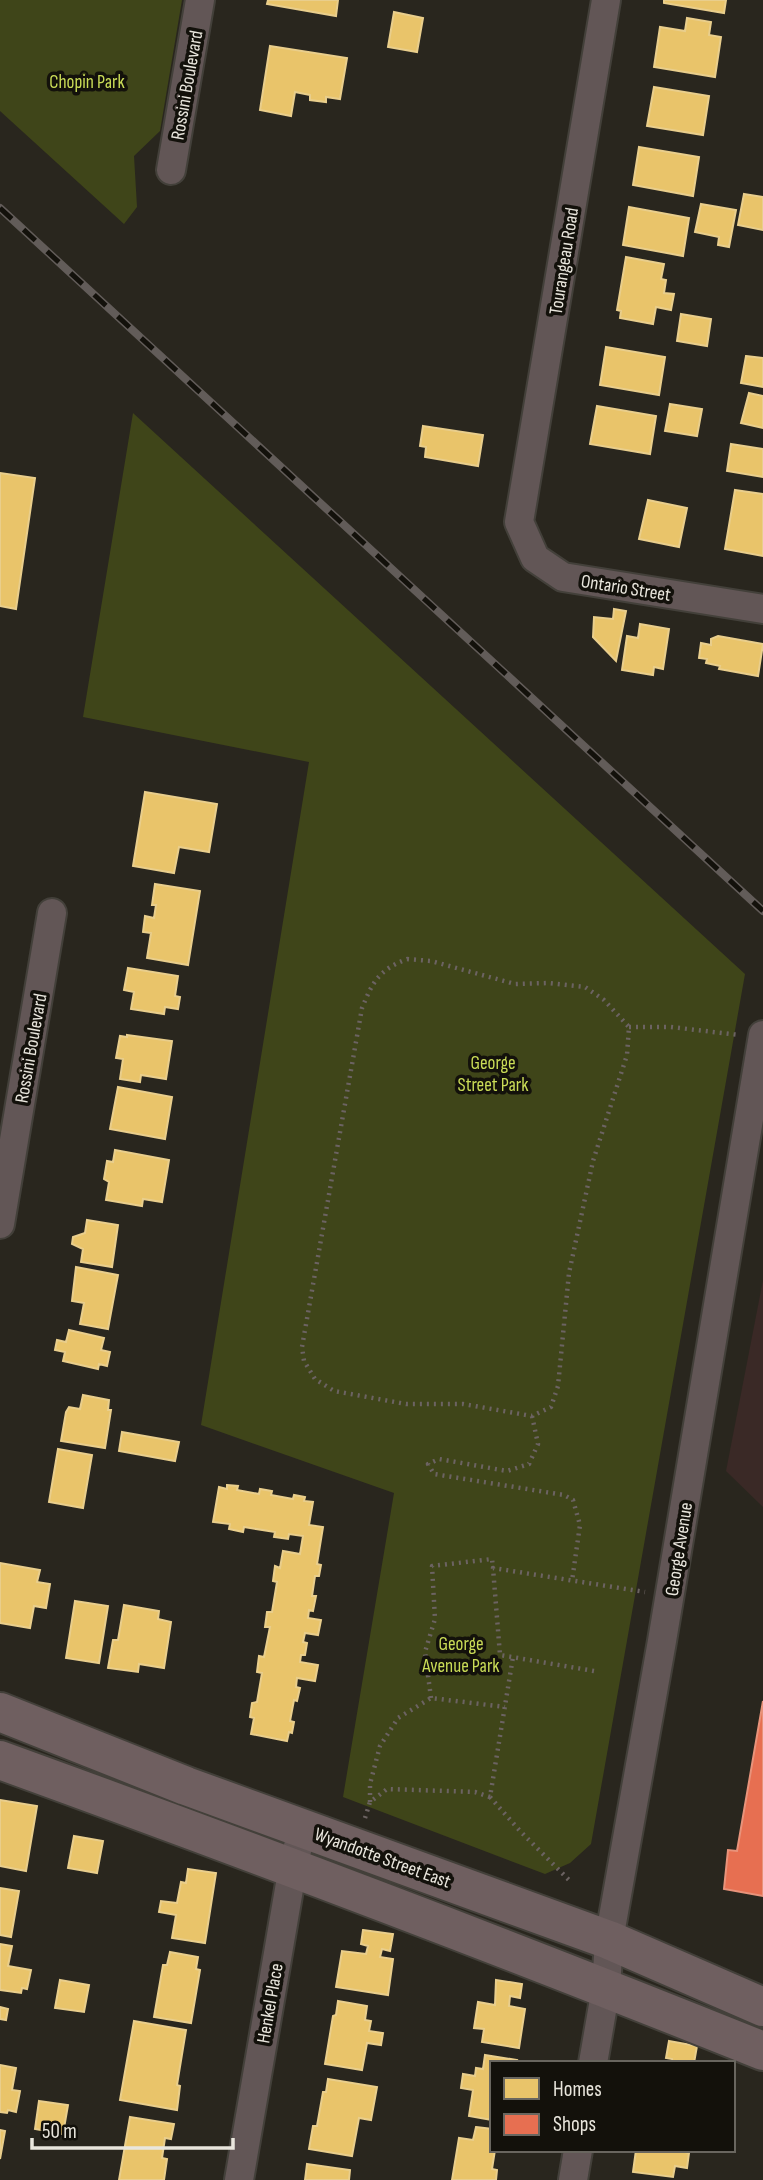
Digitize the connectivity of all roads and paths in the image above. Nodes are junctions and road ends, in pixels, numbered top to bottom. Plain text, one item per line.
1 (200, 0) edge
2 (606, 0) edge
3 (171, 170) dead end
4 (519, 522) joint
5 (763, 609) edge
6 (52, 913) dead end
7 (629, 1027) junction
8 (753, 1035) edge
9 (0, 1224) edge
10 (532, 1416) junction
11 (493, 1568) junction
12 (572, 1581) junction
13 (646, 1592) dead end
14 (513, 1657) junction
15 (594, 1671) dead end
16 (431, 1698) junction
17 (505, 1707) junction
18 (0, 1713) edge
19 (0, 1759) edge
20 (490, 1797) junction
21 (370, 1802) junction
22 (362, 1826) dead end
23 (303, 1827) junction
24 (293, 1866) junction
25 (569, 1880) dead end
26 (609, 1940) junction
27 (606, 1988) junction
28 (763, 2007) edge
29 (763, 2051) edge
30 (593, 2061) edge
31 (579, 2152) edge
32 (239, 2180) edge
33 (573, 2180) edge

1 - 3 street, Rossini Boulevard
2 - 4 street, Tourangeau Road
4 - 5 street, Ontario Street
6 - 9 street, Rossini Boulevard
7 - 8 path
7 - 10 path
7 - 10 path
8 - 26 street, George Avenue
10 - 12 path
11 - 12 path
11 - 14 path
11 - 16 path
12 - 13 path
14 - 15 path
14 - 17 path
16 - 17 path
16 - 21 path
17 - 20 path
18 - 23 main road, Wyandotte Street East
19 - 24 main road, Wyandotte Street East
20 - 21 path
20 - 25 path
21 - 22 path
23 - 24 street, Henkel Place
23 - 26 main road, Wyandotte Street East
24 - 27 main road, Wyandotte Street East
24 - 32 street, Henkel Place
26 - 27 street, George Avenue
26 - 28 main road, Wyandotte Street East
27 - 29 main road, Wyandotte Street East
27 - 30 street, George Avenue
31 - 33 street

